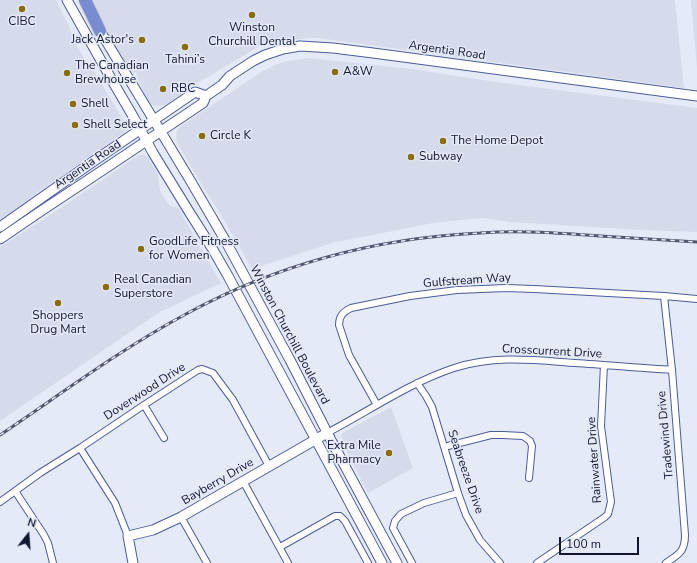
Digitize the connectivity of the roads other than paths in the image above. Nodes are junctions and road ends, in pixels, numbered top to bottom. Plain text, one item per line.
1 (67, 0) edge
2 (79, 0) edge
3 (85, 0) edge
4 (100, 31) junction
5 (206, 96) junction
6 (697, 96) edge
7 (154, 120) junction
8 (141, 130) junction
9 (161, 131) junction
10 (146, 141) junction
11 (0, 227) edge
12 (0, 239) edge
13 (664, 296) junction
14 (697, 299) edge
15 (604, 365) junction
16 (672, 370) junction
17 (417, 383) junction
18 (144, 405) junction
19 (376, 406) junction
20 (327, 433) junction
21 (164, 438) dead end
22 (315, 440) junction
23 (444, 447) junction
24 (80, 448) junction
25 (269, 466) junction
26 (529, 478) dead end
27 (243, 481) junction
28 (15, 491) junction
29 (458, 493) junction
30 (0, 502) edge
31 (181, 517) junction
32 (128, 536) junction
33 (280, 547) junction
34 (53, 563) edge
35 (133, 563) edge
36 (207, 563) edge
37 (288, 563) edge
38 (368, 563) edge
39 (382, 563) edge
40 (398, 563) edge
41 (412, 563) edge
42 (500, 563) edge
43 (536, 563) edge
44 (666, 563) edge

1 - 8 main road
2 - 4 main road, Winston Churchill Boulevard
3 - 4 highway
4 - 7 main road, Winston Churchill Boulevard
5 - 6 main road, Argentia Road
5 - 7 main road, Argentia Road
5 - 9 main road, Argentia Road
7 - 8 main road, Argentia Road
7 - 9 main road, Winston Churchill Boulevard
8 - 10 main road
8 - 11 main road, Argentia Road
9 - 10 main road, Argentia Road
9 - 20 main road, Winston Churchill Boulevard
10 - 12 main road, Argentia Road
10 - 22 main road
13 - 14 street, Gulfstream Way
13 - 16 street, Tradewind Drive
13 - 19 street, Gulfstream Way
15 - 16 street, Crosscurrent Drive
15 - 17 street, Crosscurrent Drive
15 - 43 street, Rainwater Drive
16 - 44 street, Tradewind Drive
17 - 19 street, Crosscurrent Drive
17 - 23 street, Seabreeze Drive
18 - 21 street
18 - 24 street, Doverwood Drive
18 - 25 street, Doverwood Drive
19 - 20 street, Crosscurrent Drive
20 - 22 main road, Bayberry Drive
20 - 40 main road, Winston Churchill Boulevard
22 - 25 main road, Bayberry Drive
22 - 39 main road
23 - 26 street
23 - 29 street, Seabreeze Drive
24 - 28 street, Doverwood Drive
24 - 32 street
25 - 27 main road, Bayberry Drive
27 - 31 main road, Bayberry Drive
27 - 33 street
28 - 30 street, Doverwood Drive
28 - 34 street
29 - 41 street
29 - 42 street, Seabreeze Drive
31 - 32 main road, Bayberry Drive
31 - 36 street
32 - 35 main road
33 - 37 street
33 - 38 street

